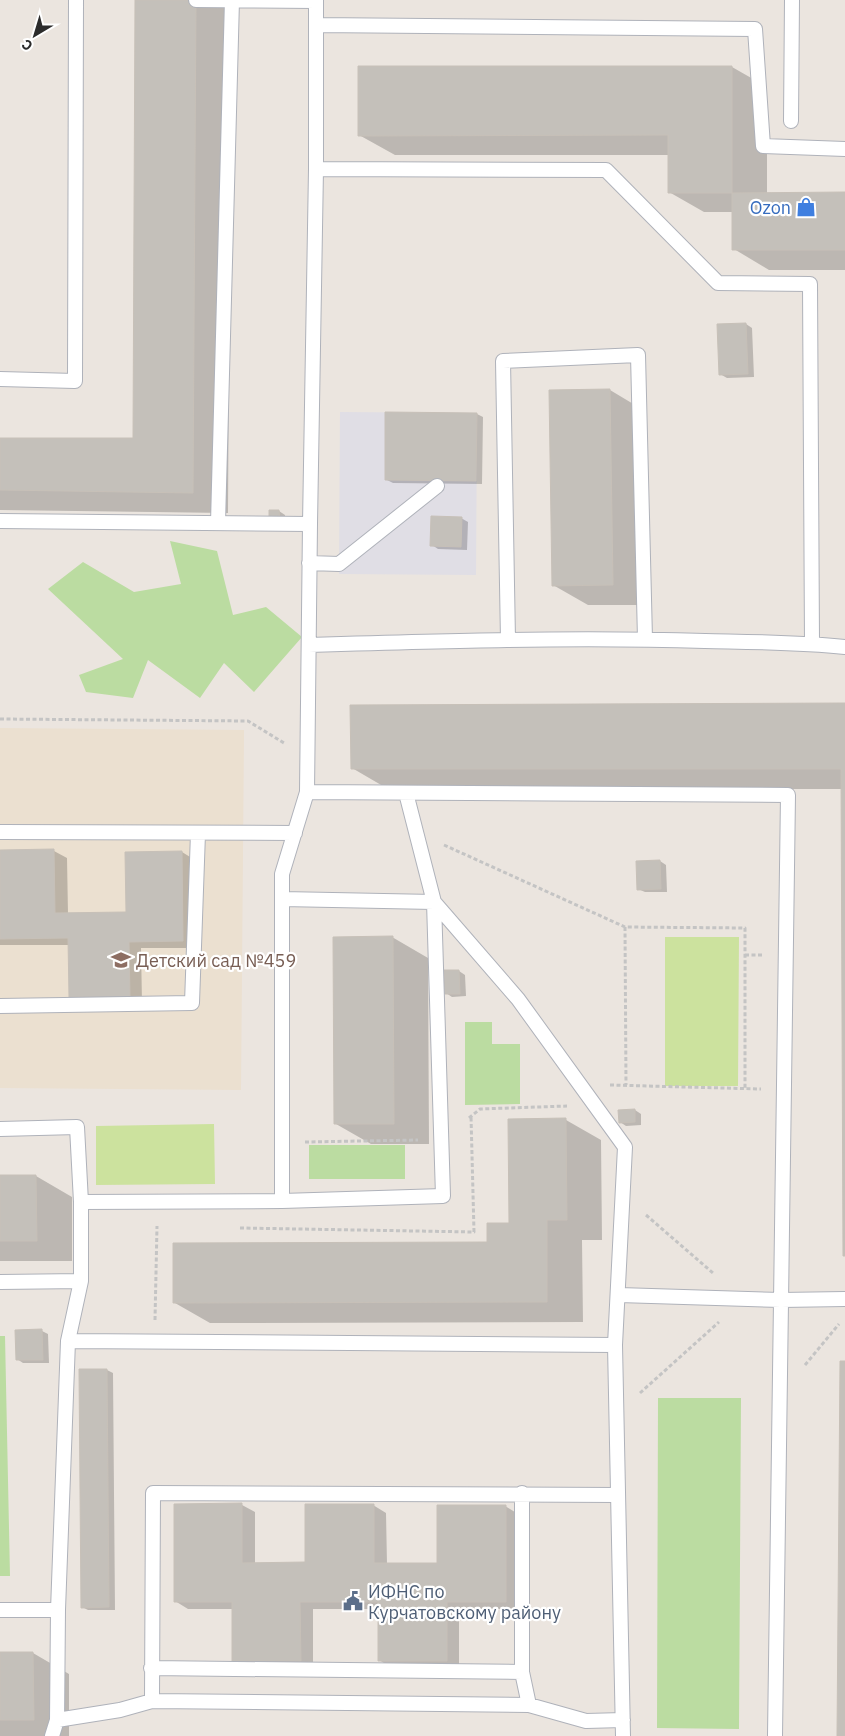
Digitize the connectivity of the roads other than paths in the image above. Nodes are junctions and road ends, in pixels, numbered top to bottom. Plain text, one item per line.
1 (76, 0) edge
2 (196, 0) edge
3 (232, 0) edge
4 (316, 0) edge
5 (792, 0) edge
6 (316, 26) junction
7 (791, 121) dead end
8 (845, 149) edge
9 (316, 169) junction
10 (0, 379) edge
11 (436, 486) dead end
12 (0, 521) edge
13 (218, 523) junction
14 (310, 524) junction
15 (310, 563) junction
16 (645, 639) junction
17 (508, 640) junction
18 (812, 643) junction
19 (309, 645) junction
20 (845, 647) edge
21 (308, 792) junction
22 (406, 793) junction
23 (0, 832) edge
24 (198, 833) junction
25 (295, 833) junction
26 (282, 899) junction
27 (434, 902) junction
28 (0, 1006) edge
29 (0, 1129) edge
30 (282, 1201) junction
31 (81, 1202) junction
32 (81, 1281) junction
33 (0, 1282) edge
34 (618, 1295) junction
35 (781, 1300) junction
36 (845, 1300) edge
37 (68, 1341) junction
38 (615, 1345) junction
39 (522, 1493) junction
40 (618, 1495) junction
41 (0, 1610) edge
42 (58, 1610) junction
43 (151, 1668) junction
44 (522, 1672) junction
45 (152, 1701) junction
46 (528, 1705) junction
47 (57, 1720) junction
48 (623, 1720) junction
49 (52, 1736) edge
50 (623, 1736) edge
51 (775, 1736) edge

1 - 10 lane
2 - 3 lane
3 - 4 lane
3 - 13 lane
4 - 6 lane
5 - 7 lane
6 - 8 lane
6 - 9 lane
9 - 14 lane
9 - 18 lane
11 - 15 lane
12 - 13 lane
13 - 14 lane
14 - 15 lane
15 - 19 lane
16 - 17 lane
16 - 17 lane
16 - 18 lane
17 - 19 lane
18 - 20 lane
19 - 21 lane
21 - 22 lane
21 - 25 lane
22 - 27 lane
22 - 35 lane
23 - 24 lane
24 - 25 lane
24 - 28 lane
25 - 26 lane
26 - 27 lane
26 - 30 lane
27 - 30 lane
27 - 34 lane
29 - 31 lane
30 - 31 lane
31 - 32 lane
32 - 33 lane
32 - 37 lane
34 - 35 lane
34 - 38 lane
35 - 36 lane
35 - 51 lane
37 - 38 lane
37 - 42 lane
38 - 40 lane
39 - 40 lane
39 - 43 lane
39 - 44 lane
40 - 48 lane
41 - 42 lane
42 - 47 lane
43 - 44 lane
43 - 45 lane
44 - 46 lane
45 - 46 lane
45 - 47 lane
46 - 48 lane
47 - 49 lane
48 - 50 lane

